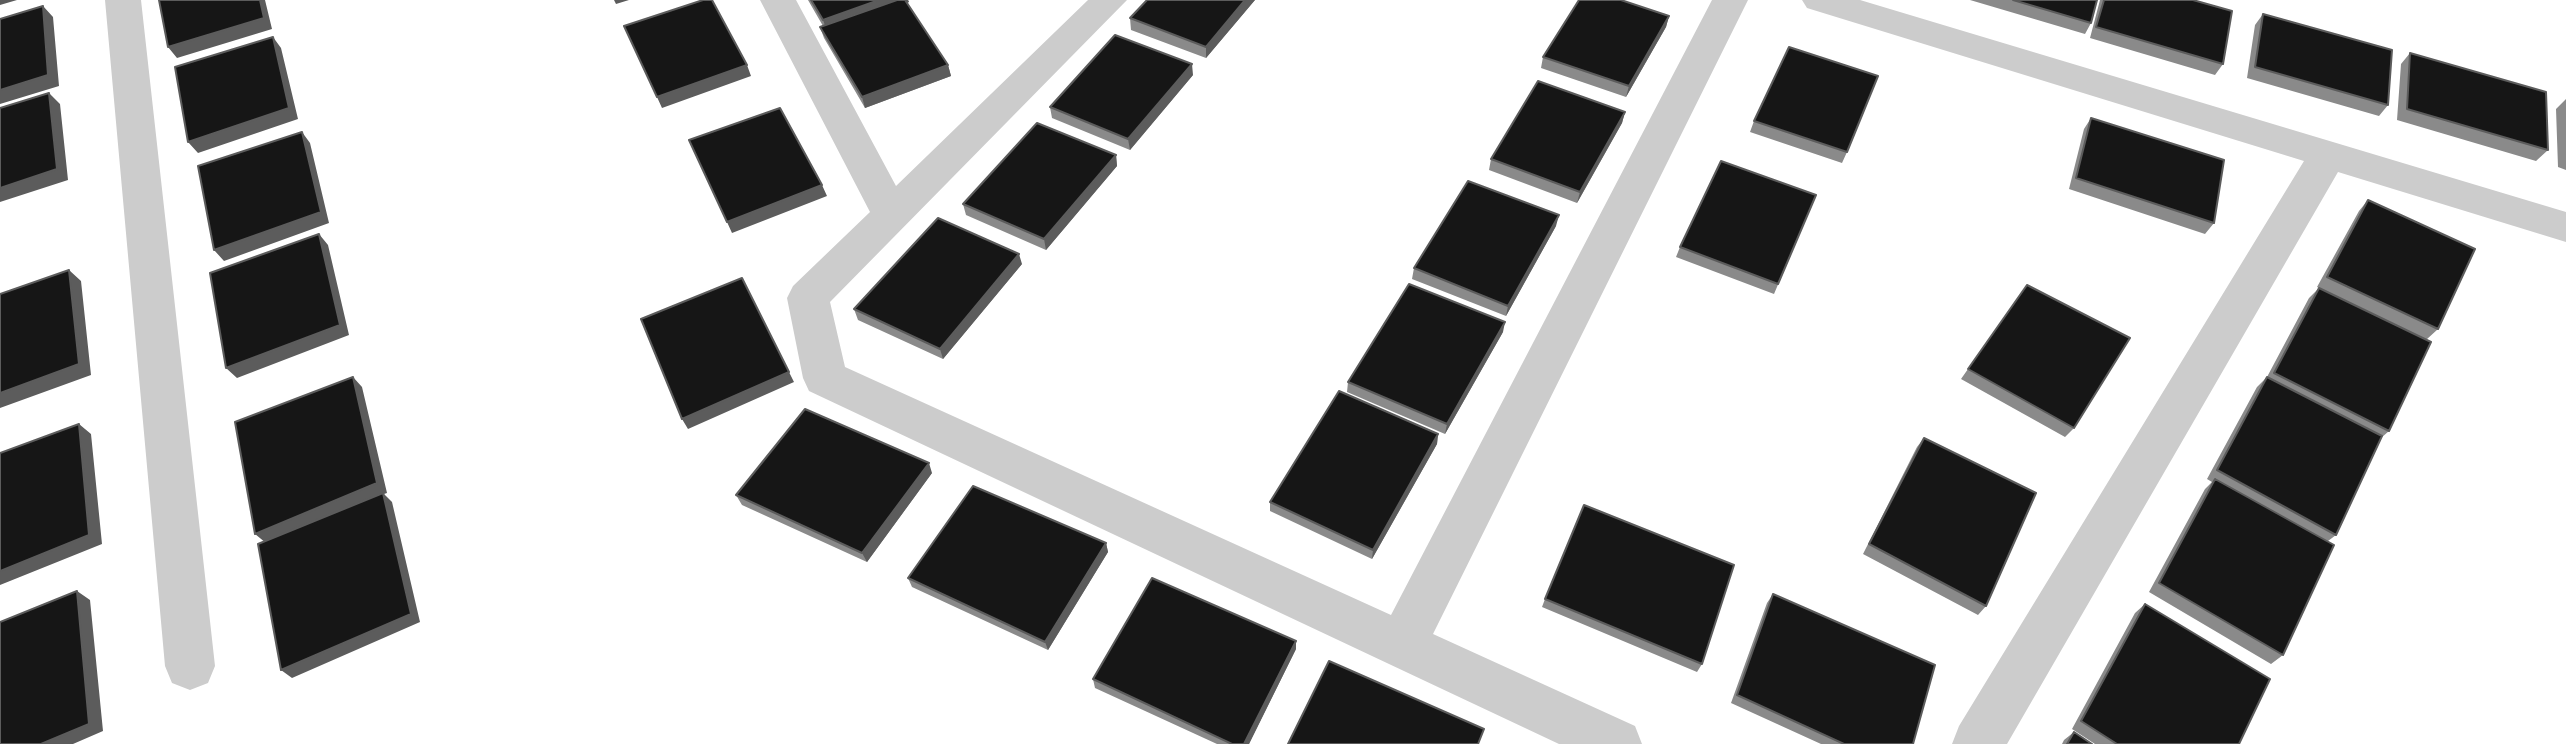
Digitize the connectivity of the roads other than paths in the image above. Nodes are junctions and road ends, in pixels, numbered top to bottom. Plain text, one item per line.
1 (123, 0) edge
2 (778, 0) edge
3 (1109, 0) edge
4 (1730, 0) edge
5 (1820, 0) edge
6 (2328, 155) junction
7 (892, 215) junction
8 (2566, 227) edge
9 (1402, 644) junction
10 (190, 666) dead end
11 (1616, 744) edge
12 (1978, 744) edge

1 - 10 street
2 - 7 street
3 - 7 street
4 - 9 street
5 - 6 street
6 - 8 street
6 - 12 street
7 - 9 street
9 - 11 street

